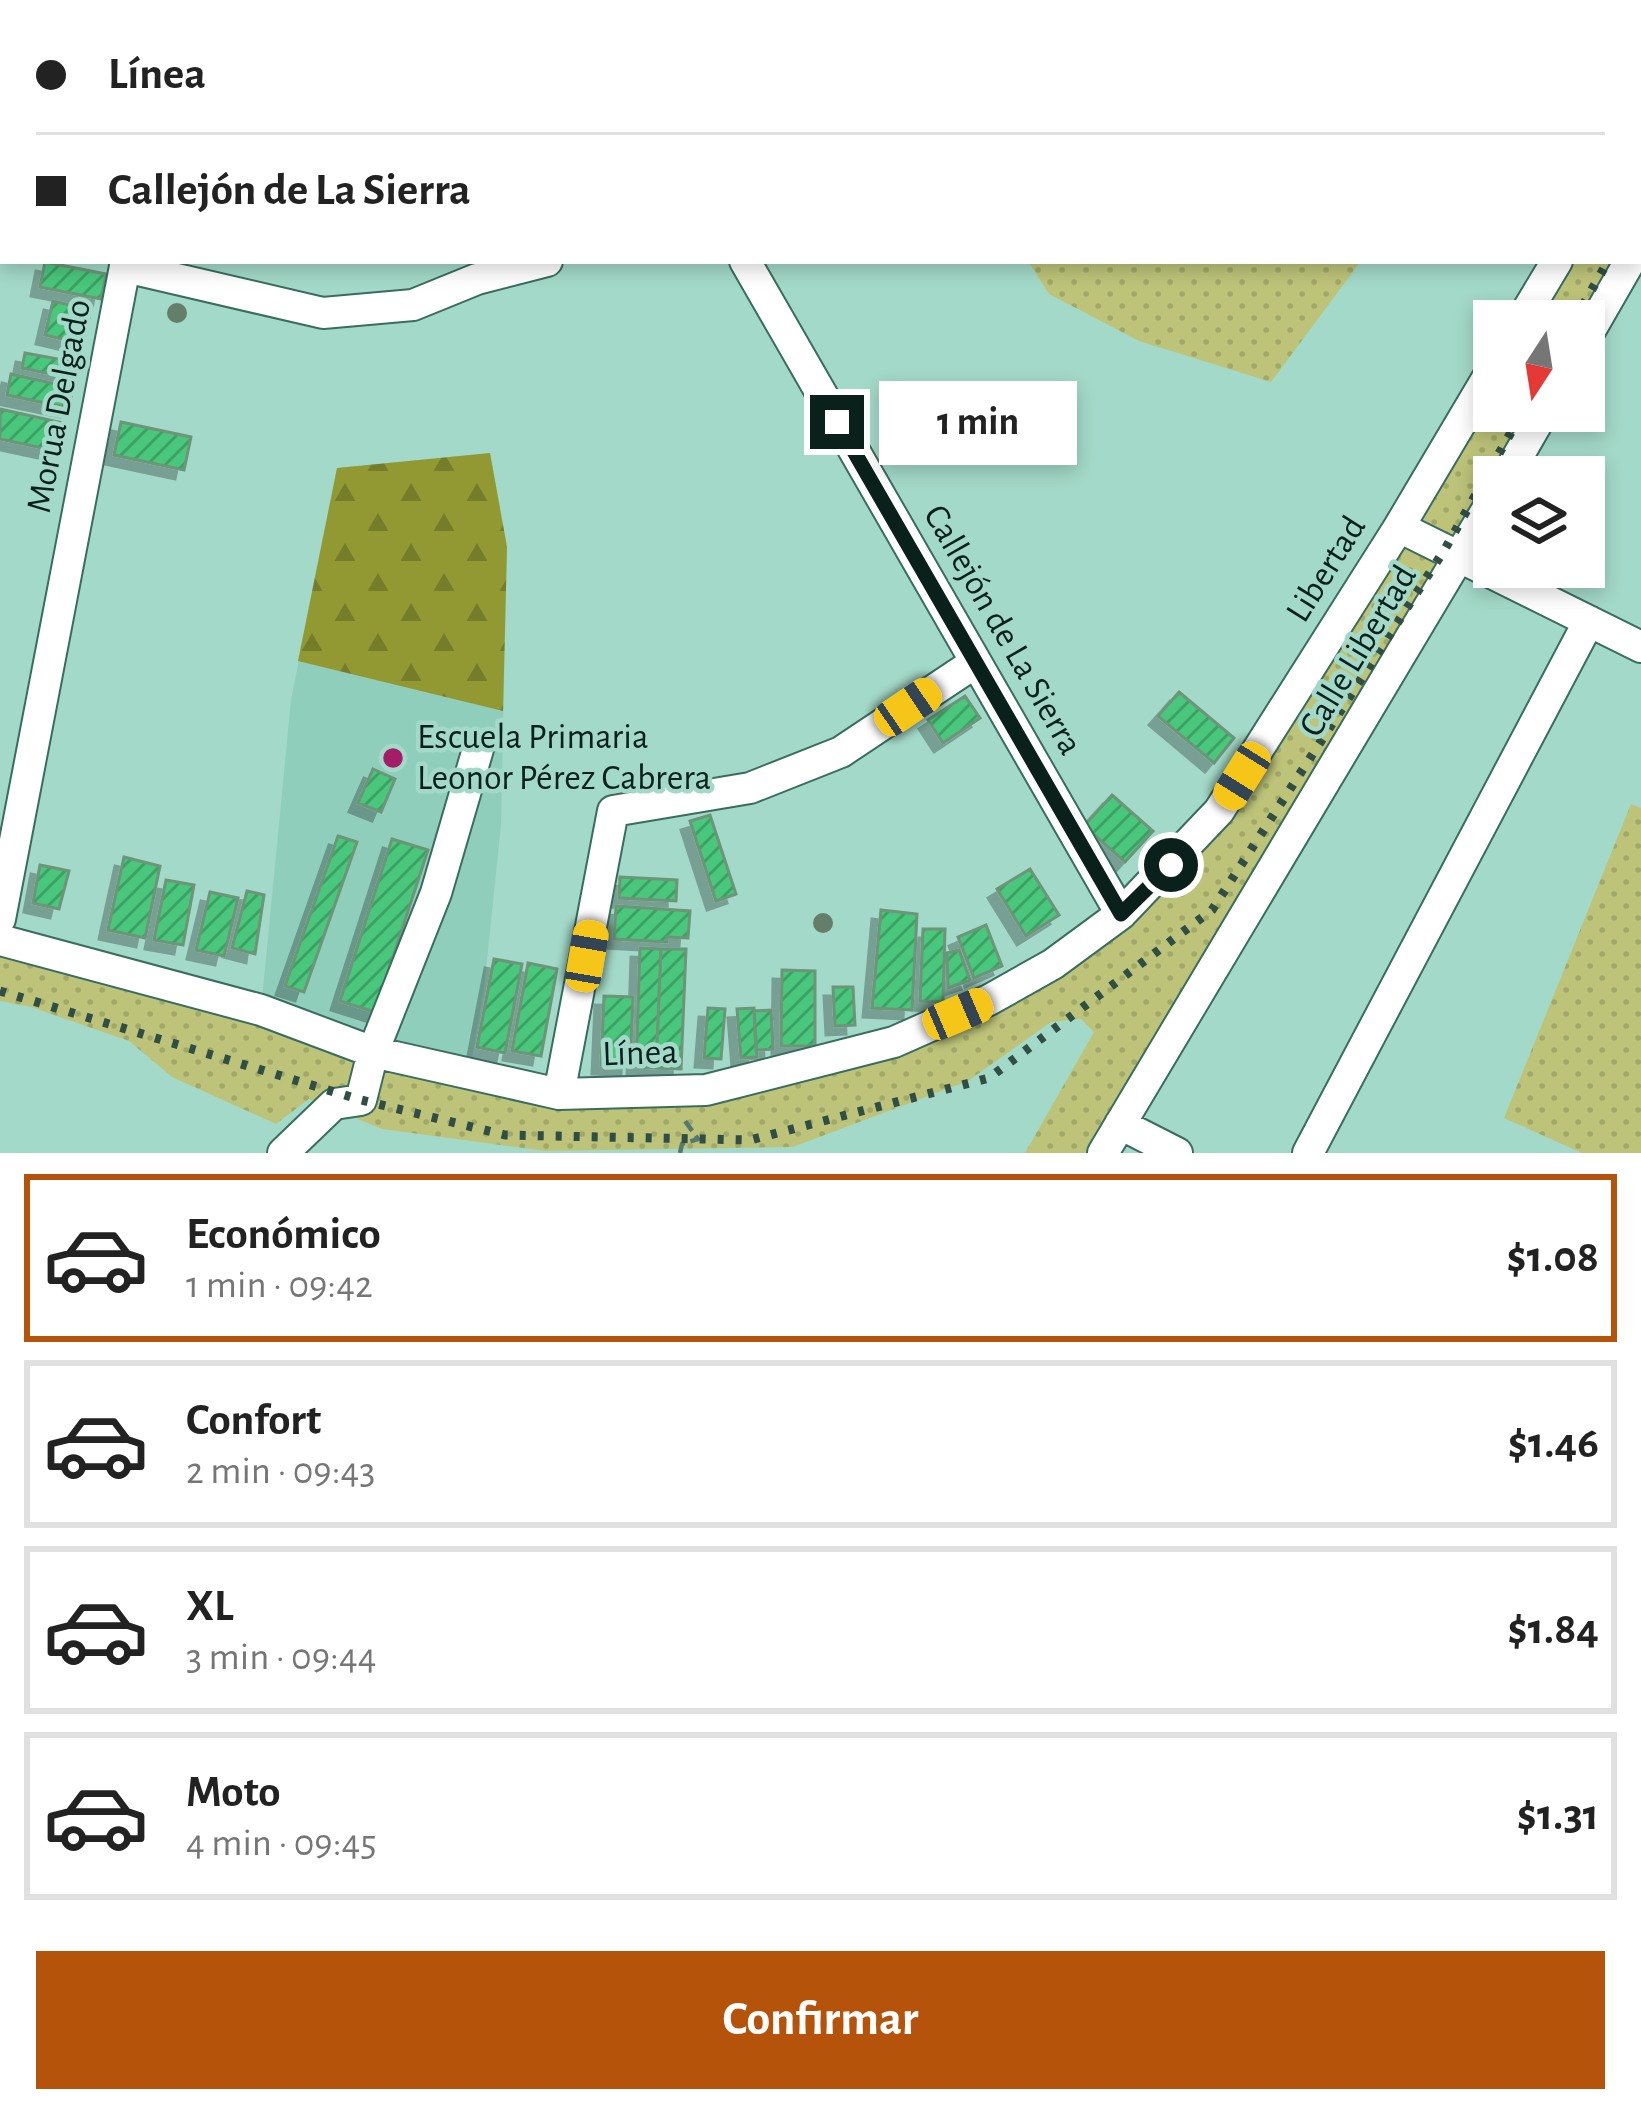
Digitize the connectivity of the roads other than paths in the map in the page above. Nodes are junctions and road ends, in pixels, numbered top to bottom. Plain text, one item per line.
1 (125, 264) edge
2 (536, 264) edge
3 (747, 264) edge
4 (1555, 264) edge
5 (1628, 264) edge
6 (1534, 300) edge
7 (1605, 304) edge
8 (1473, 402) edge
9 (1399, 527) junction
10 (1473, 534) edge
11 (1460, 556) junction
12 (1589, 621) junction
13 (1641, 647) edge
14 (976, 662) junction
15 (478, 749) dead end
16 (1219, 811) joint
17 (1121, 914) junction
18 (0, 919) edge
19 (0, 940) edge
20 (373, 1052) junction
21 (559, 1094) junction
22 (1120, 1124) junction
23 (283, 1153) edge
24 (1103, 1153) edge
25 (1177, 1153) edge
26 (1308, 1153) edge

1 - 2 street
1 - 18 street, Morua Delgado
3 - 14 street, Callejón de La Sierra
4 - 6 street
5 - 7 street
8 - 9 street, Libertad
9 - 11 street
9 - 16 street, Libertad
10 - 11 street, Calle Libertad
11 - 12 street
11 - 22 street, Calle Libertad
12 - 13 street
12 - 26 street
14 - 17 street, Callejón de La Sierra
14 - 21 street
15 - 20 street
16 - 17 street, Línea
17 - 21 street, Línea
19 - 20 street, Línea
20 - 21 street, Línea
20 - 23 street
22 - 24 street, Calle Libertad
22 - 25 street

